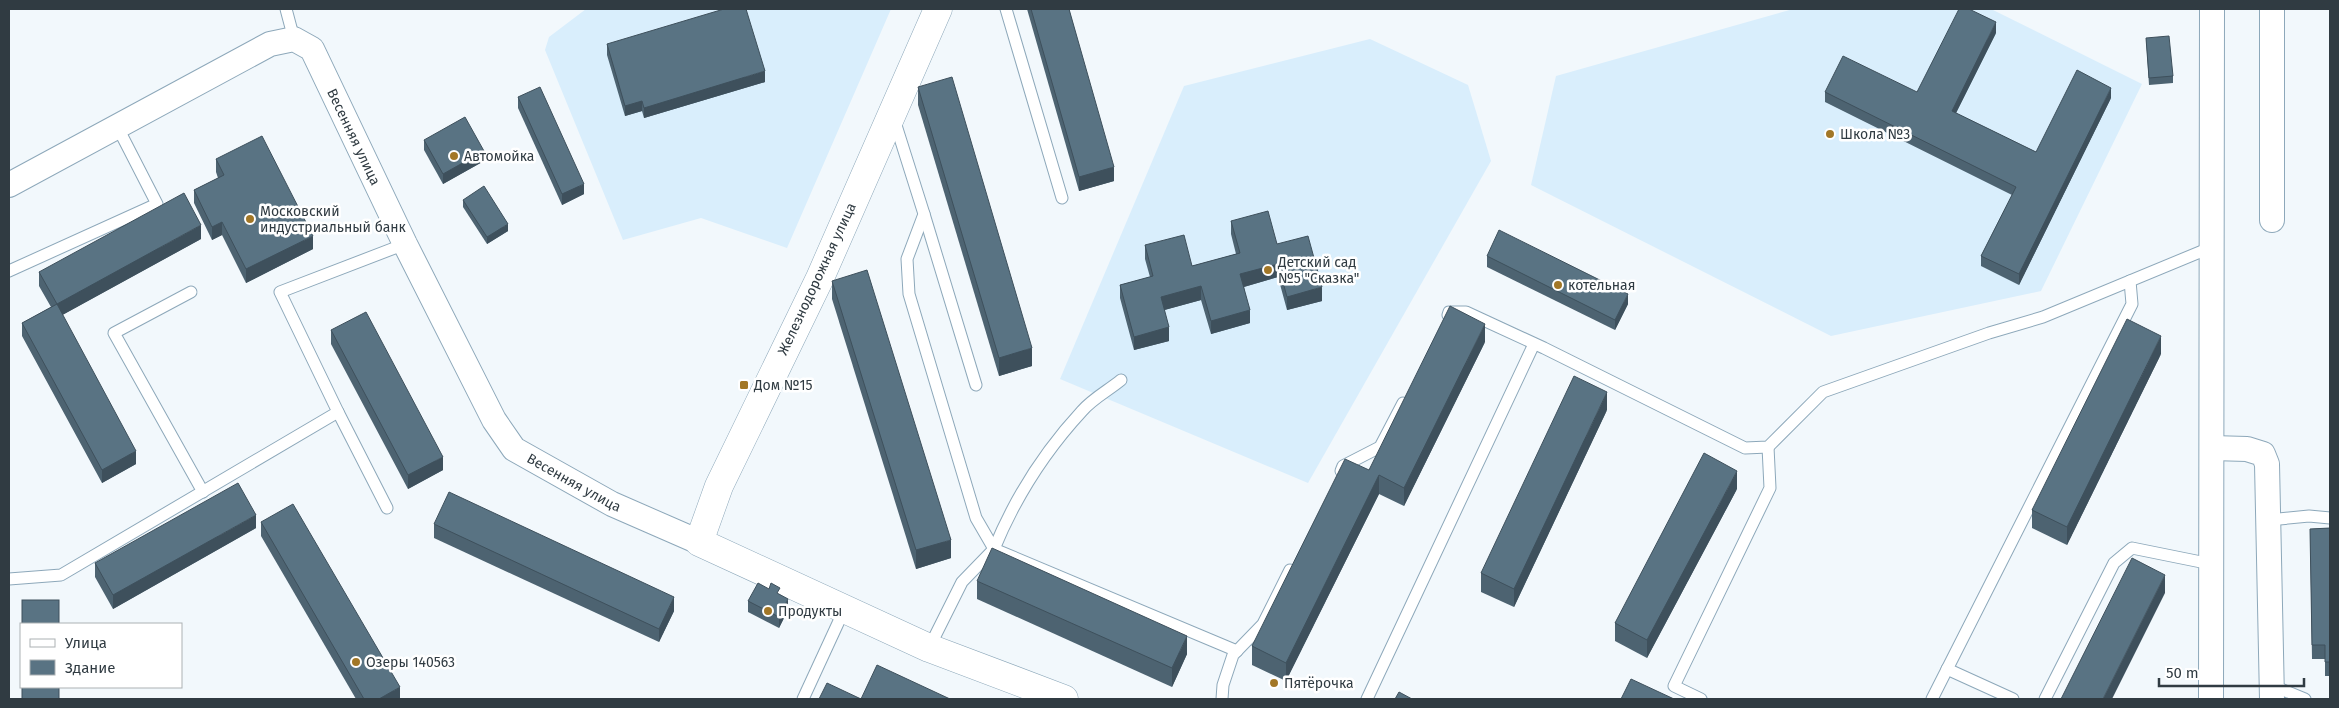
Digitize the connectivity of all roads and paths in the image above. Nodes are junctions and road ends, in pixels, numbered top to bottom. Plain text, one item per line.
1 (286, 9) edge
2 (938, 9) edge
3 (1006, 9) edge
4 (2212, 9) edge
5 (2272, 9) edge
6 (294, 39) junction
7 (892, 113) junction
8 (118, 128) junction
9 (9, 185) edge
10 (1062, 198) dead end
11 (924, 214) junction
12 (2272, 220) dead end
13 (404, 244) junction
14 (2212, 247) junction
15 (9, 270) edge
16 (2130, 281) junction
17 (191, 292) dead end
18 (1441, 329) edge
19 (1534, 344) junction
20 (1121, 380) dead end
21 (976, 385) dead end
22 (1410, 388) edge
23 (338, 412) junction
24 (1768, 447) junction
25 (2212, 448) junction
26 (1334, 484) edge
27 (203, 492) junction
28 (388, 508) dead end
29 (2330, 518) edge
30 (2269, 520) junction
31 (699, 542) junction
32 (994, 549) junction
33 (1294, 562) edge
34 (2211, 564) junction
35 (9, 579) edge
36 (845, 608) junction
37 (929, 648) junction
38 (1237, 651) junction
39 (1947, 669) junction
40 (2272, 692) edge
41 (803, 699) edge
42 (1064, 699) edge
43 (1222, 699) edge
44 (1367, 699) edge
45 (1701, 699) edge
46 (1932, 699) edge
47 (2013, 699) edge
48 (2045, 699) edge
49 (2211, 699) edge
50 (2305, 699) edge

1 - 6 lane
2 - 7 street, Железнодорожная улица
3 - 10 lane
4 - 14 street
5 - 12 street
6 - 8 street
6 - 13 street, Весенняя улица
7 - 11 lane
7 - 31 street, Железнодорожная улица
8 - 9 street
8 - 15 lane
11 - 21 lane
11 - 32 lane
13 - 23 lane
13 - 31 street, Весенняя улица
14 - 16 lane
14 - 25 street
16 - 24 lane
16 - 39 lane
17 - 27 lane
18 - 19 lane
19 - 24 lane
19 - 44 lane
20 - 32 lane
22 - 26 lane
23 - 27 lane
23 - 28 lane
24 - 45 lane
25 - 30 street
25 - 34 street
27 - 35 lane
29 - 30 lane
30 - 40 street
31 - 36 street
32 - 37 lane
32 - 38 lane
33 - 38 lane
34 - 48 lane
34 - 49 street
36 - 37 street
36 - 41 lane
37 - 42 street
38 - 43 lane
39 - 46 lane
39 - 47 lane
40 - 50 lane

